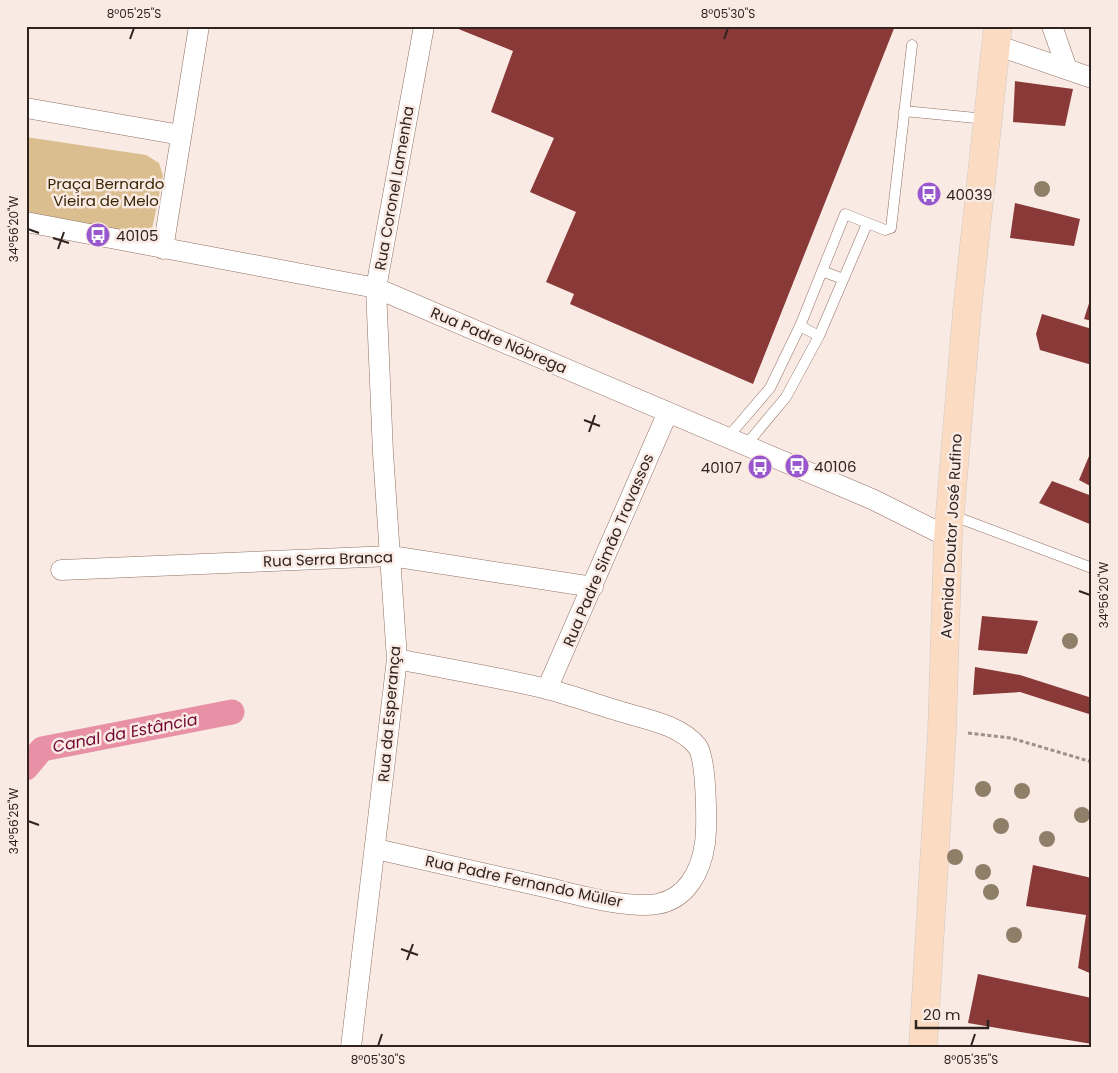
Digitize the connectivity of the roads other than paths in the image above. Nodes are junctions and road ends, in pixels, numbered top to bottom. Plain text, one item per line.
1 (199, 26) edge
2 (424, 26) edge
3 (1052, 26) edge
4 (997, 36) edge
5 (912, 44) dead end
6 (1067, 69) junction
7 (1092, 78) edge
8 (26, 108) edge
9 (904, 112) junction
10 (988, 119) junction
11 (182, 135) junction
12 (26, 222) edge
13 (868, 224) junction
14 (164, 249) junction
15 (822, 271) junction
16 (843, 280) junction
17 (376, 288) junction
18 (800, 326) junction
19 (819, 336) junction
20 (379, 350) joint
21 (770, 388) junction
22 (786, 397) junction
23 (668, 412) junction
24 (737, 441) junction
25 (949, 526) junction
26 (391, 556) junction
27 (1092, 568) edge
28 (61, 570) dead end
29 (592, 587) junction
30 (397, 659) junction
31 (547, 689) junction
32 (376, 849) junction
33 (351, 1047) edge
34 (923, 1047) edge

1 - 11 street
2 - 17 street, Rua Coronel Lamenha
3 - 6 street
4 - 6 street
4 - 10 main road, Avenida Doutor José Rufino
5 - 9 lane
6 - 7 street
8 - 11 street
9 - 10 lane
9 - 13 lane
10 - 25 main road, Avenida Doutor José Rufino
11 - 14 street
12 - 14 street, Rua Padre Nóbrega
13 - 15 lane
13 - 16 lane
14 - 17 street, Rua Padre Nóbrega
15 - 16 lane
15 - 18 lane
16 - 19 lane
17 - 20 street, Rua Coronel Lamenha
17 - 23 street, Rua Padre Nóbrega
18 - 19 lane
18 - 21 lane
19 - 22 lane
20 - 26 street, Rua da Esperança
21 - 22 lane
21 - 24 lane
22 - 24 lane
23 - 24 street, Rua Padre Nóbrega
23 - 29 street, Rua Padre Simão Travassos
24 - 25 street, Rua Padre Nóbrega
25 - 27 lane
25 - 34 main road, Avenida Doutor José Rufino
26 - 28 street, Rua Serra Branca
26 - 29 street, Rua Serra Branca
26 - 30 street, Rua da Esperança
29 - 31 street, Rua Padre Simão Travassos
30 - 31 street, Rua Padre Fernando Müller
30 - 32 street, Rua da Esperança
31 - 32 street, Rua Padre Fernando Müller
32 - 33 street, Rua da Esperança

